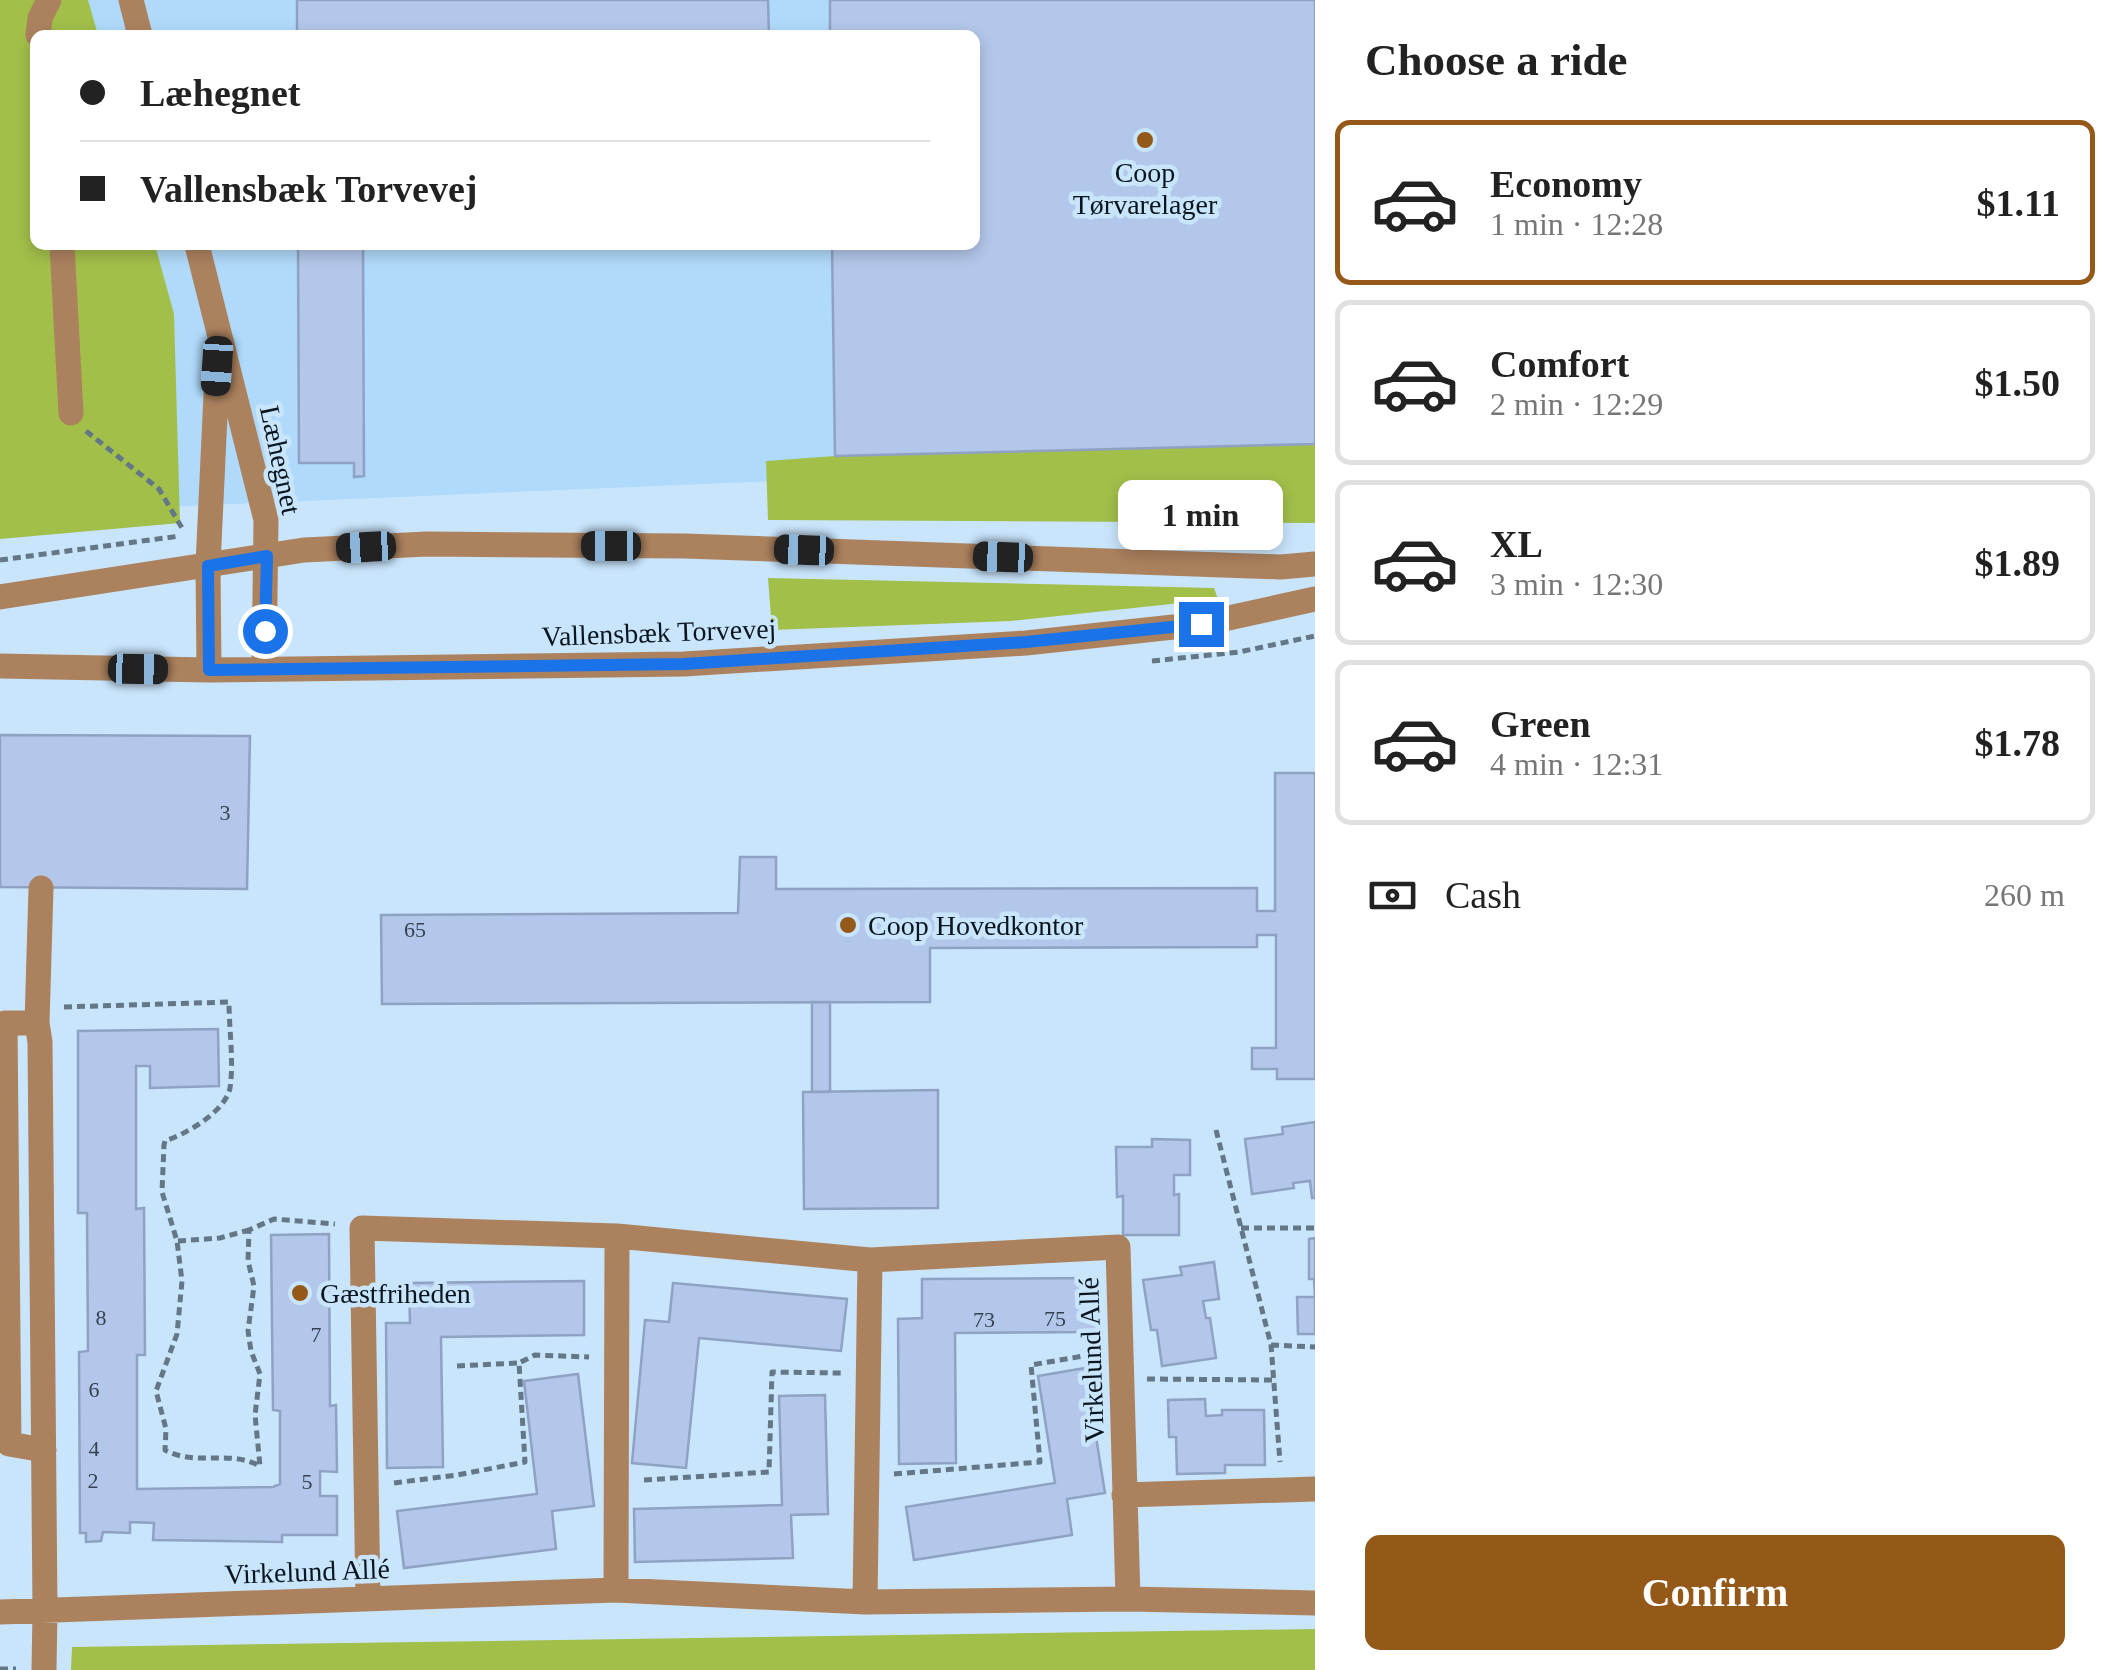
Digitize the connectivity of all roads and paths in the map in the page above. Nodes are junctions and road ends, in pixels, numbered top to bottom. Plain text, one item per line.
1 (49, 0) edge
2 (130, 0) edge
3 (39, 30) edge
4 (139, 30) edge
5 (62, 250) edge
6 (199, 250) edge
7 (220, 327) junction
8 (71, 414) joint
9 (186, 535) dead end
10 (267, 556) junction
11 (1315, 564) edge
12 (208, 566) junction
13 (0, 598) edge
14 (1315, 599) edge
15 (0, 666) edge
16 (264, 668) junction
17 (209, 670) junction
18 (41, 888) dead end
19 (37, 1023) junction
20 (1216, 1130) dead end
21 (362, 1228) junction
22 (1241, 1228) junction
23 (1315, 1228) edge
24 (249, 1230) junction
25 (617, 1236) junction
26 (177, 1241) junction
27 (870, 1260) junction
28 (1271, 1345) junction
29 (1315, 1347) edge
30 (1121, 1350) junction
31 (616, 1358) junction
32 (519, 1363) junction
33 (457, 1366) dead end
34 (868, 1373) junction
35 (1122, 1379) junction
36 (1274, 1380) junction
37 (866, 1477) junction
38 (616, 1482) junction
39 (366, 1486) junction
40 (1315, 1489) edge
41 (1282, 1490) junction
42 (1124, 1495) junction
43 (616, 1590) junction
44 (368, 1599) junction
45 (1128, 1599) junction
46 (865, 1602) junction
47 (1315, 1603) edge
48 (45, 1610) junction
49 (0, 1612) edge
50 (44, 1670) edge

1 - 3 street
2 - 4 street
5 - 8 street
6 - 7 street, Læhegnet
7 - 10 street, Læhegnet
7 - 12 street, Læhegnet
8 - 9 path
10 - 11 street
10 - 12 street
10 - 16 street, Læhegnet
12 - 13 street
12 - 17 street, Læhegnet
14 - 16 street, Vallensbæk Torvevej
15 - 17 street, Vallensbæk Torvevej
16 - 17 street, Vallensbæk Torvevej
18 - 19 street
19 - 26 path
19 - 48 street
20 - 22 path
21 - 24 path
21 - 25 street, Virkelund Allé
21 - 39 street
22 - 23 path
22 - 28 path
24 - 26 path
24 - 26 path
25 - 27 street, Virkelund Allé
25 - 31 street
27 - 30 street, Virkelund Allé
27 - 34 street
28 - 29 path
28 - 36 path
30 - 35 street, Virkelund Allé
30 - 37 path
31 - 32 path
31 - 38 street
32 - 33 path
32 - 39 path
34 - 37 street
34 - 38 path
35 - 36 path
35 - 42 street, Virkelund Allé
36 - 41 path
37 - 46 street
38 - 43 street
39 - 44 street
40 - 41 street
41 - 42 street
42 - 45 street, Virkelund Allé
43 - 44 street, Virkelund Allé
43 - 46 street, Virkelund Allé
44 - 48 street, Virkelund Allé
45 - 46 street, Virkelund Allé
45 - 47 street, Virkelund Allé
48 - 49 street, Virkelund Allé
48 - 50 street

